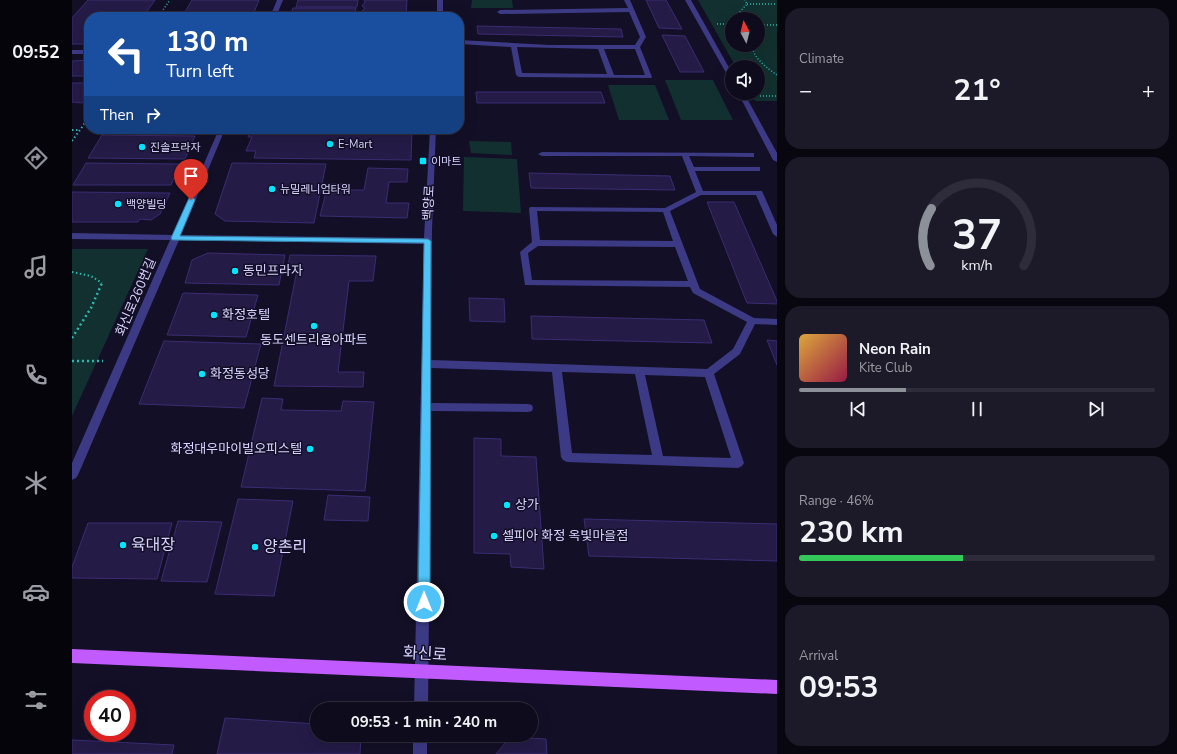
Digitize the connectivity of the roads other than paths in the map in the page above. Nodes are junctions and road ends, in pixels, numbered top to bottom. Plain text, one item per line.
1 (280, 0) edge
2 (440, 0) edge
3 (627, 0) edge
4 (688, 0) edge
5 (631, 10) junction
6 (275, 12) edge
7 (440, 12) edge
8 (500, 12) dead end
9 (464, 42) edge
10 (514, 44) junction
11 (600, 47) junction
12 (637, 47) junction
13 (72, 52) edge
14 (84, 52) edge
15 (725, 66) edge
16 (611, 76) junction
17 (745, 100) edge
18 (220, 134) edge
19 (433, 134) edge
20 (542, 154) dead end
21 (685, 154) junction
22 (751, 155) dead end
23 (777, 160) edge
24 (691, 169) junction
25 (757, 169) dead end
26 (700, 193) junction
27 (666, 210) junction
28 (777, 234) edge
29 (72, 236) edge
30 (175, 238) junction
31 (428, 241) junction
32 (536, 243) junction
33 (679, 244) junction
34 (693, 284) junction
35 (752, 321) junction
36 (777, 322) edge
37 (425, 364) junction
38 (557, 368) junction
39 (639, 371) junction
40 (709, 373) junction
41 (425, 407) junction
42 (528, 408) dead end
43 (658, 460) junction
44 (72, 475) edge
45 (72, 656) edge
46 (422, 671) junction
47 (777, 686) edge
48 (421, 702) edge
49 (420, 742) edge
50 (420, 754) edge

1 - 6 street
2 - 7 street
3 - 5 street
4 - 15 street
5 - 8 street
5 - 12 street
9 - 10 street
10 - 11 street
10 - 16 street
11 - 12 street
11 - 16 street
12 - 16 street
13 - 14 street
17 - 23 street
18 - 30 street, 화신로260번길
19 - 31 street, 백양로
20 - 21 street
21 - 22 street
21 - 24 street
24 - 25 street
24 - 26 street
26 - 27 street
26 - 28 street
27 - 32 street
27 - 33 street
29 - 30 street
30 - 31 street
30 - 44 street, 화신로260번길
31 - 37 street, 백양로
32 - 33 street
32 - 34 street
33 - 34 street
34 - 35 street
35 - 36 street
35 - 40 street
37 - 38 street
37 - 41 street, 백양로
38 - 39 street
38 - 43 street
39 - 40 street
39 - 43 street
40 - 43 street
41 - 42 street
41 - 46 street, 백양로
45 - 46 main road, 화신로
46 - 47 main road, 화신로
46 - 48 street, 백양로
49 - 50 street

